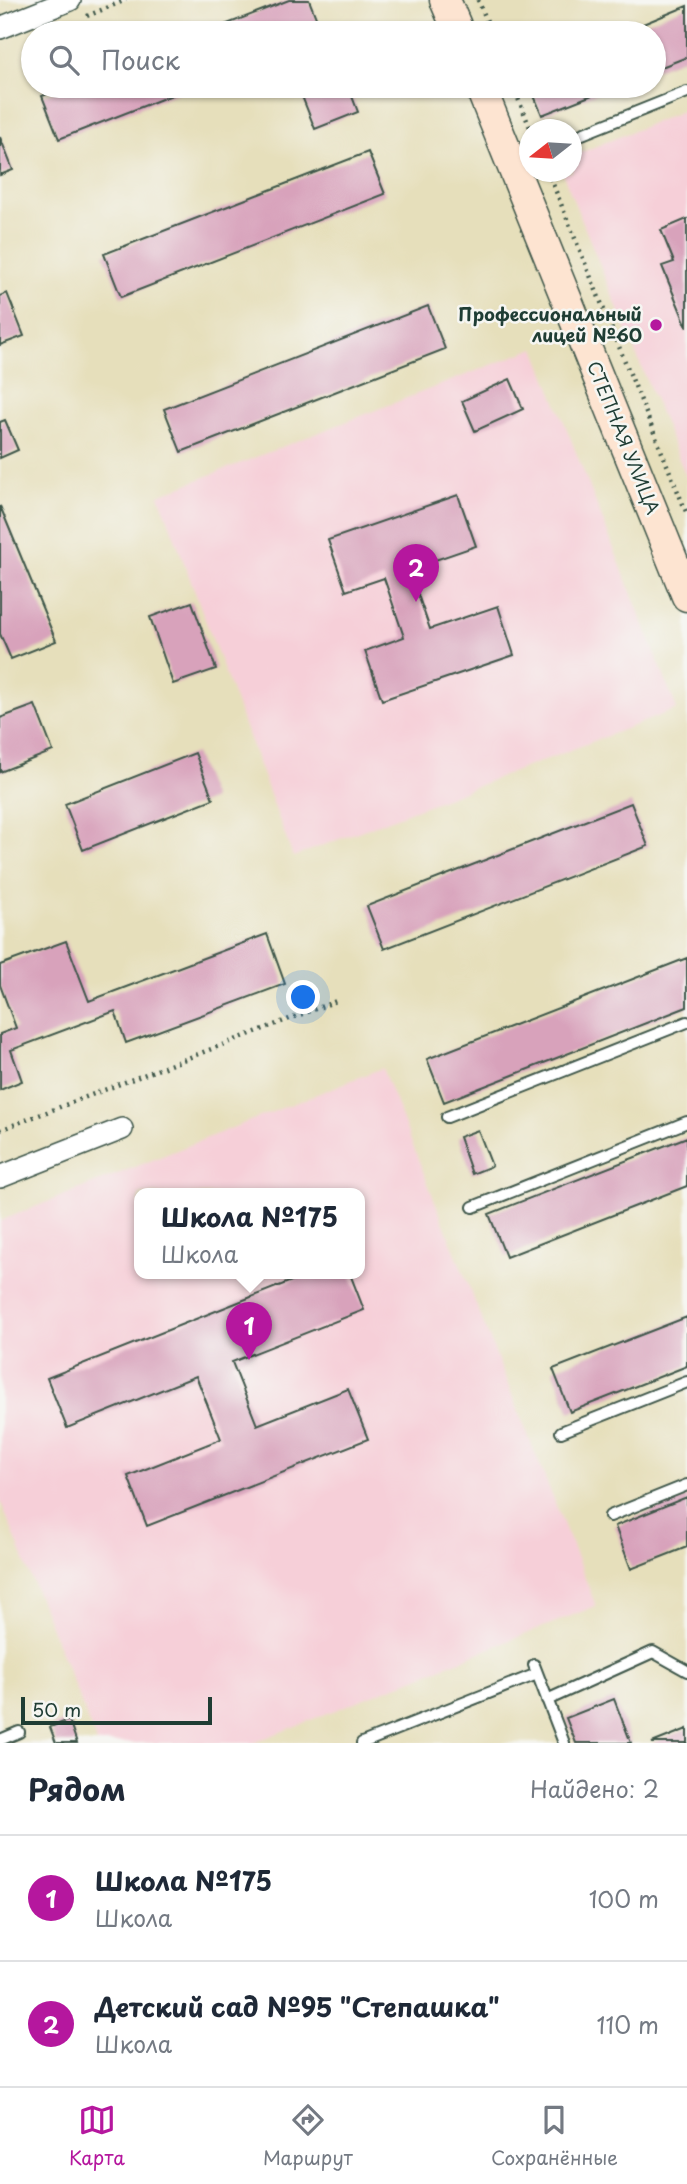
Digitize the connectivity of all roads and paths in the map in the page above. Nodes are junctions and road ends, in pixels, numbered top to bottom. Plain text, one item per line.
1 (70, 0) edge
2 (445, 0) edge
3 (478, 0) edge
4 (454, 21) edge
5 (487, 21) edge
6 (0, 28) edge
7 (687, 92) edge
8 (485, 98) edge
9 (518, 98) edge
10 (526, 119) edge
11 (582, 134) edge
12 (552, 182) edge
13 (687, 514) edge
14 (687, 596) edge
15 (339, 1000) dead end
16 (687, 1022) edge
17 (447, 1116) dead end
18 (687, 1122) edge
19 (121, 1129) dead end
20 (0, 1130) edge
21 (0, 1177) edge
22 (473, 1207) dead end
23 (687, 1382) edge
24 (561, 1432) dead end
25 (687, 1485) edge
26 (610, 1516) dead end
27 (687, 1671) edge
28 (547, 1700) junction
29 (19, 1732) dead end
30 (0, 1740) edge
31 (362, 1743) edge
32 (564, 1743) edge

1 - 6 street
2 - 4 street
3 - 5 path
7 - 11 lane
8 - 14 street, СТЕПНАЯ УЛИЦА
9 - 10 path
12 - 13 path
15 - 20 path
16 - 17 lane
18 - 22 lane
19 - 21 street
23 - 24 lane
25 - 26 lane
27 - 28 lane
28 - 31 lane
28 - 32 lane
29 - 30 lane

